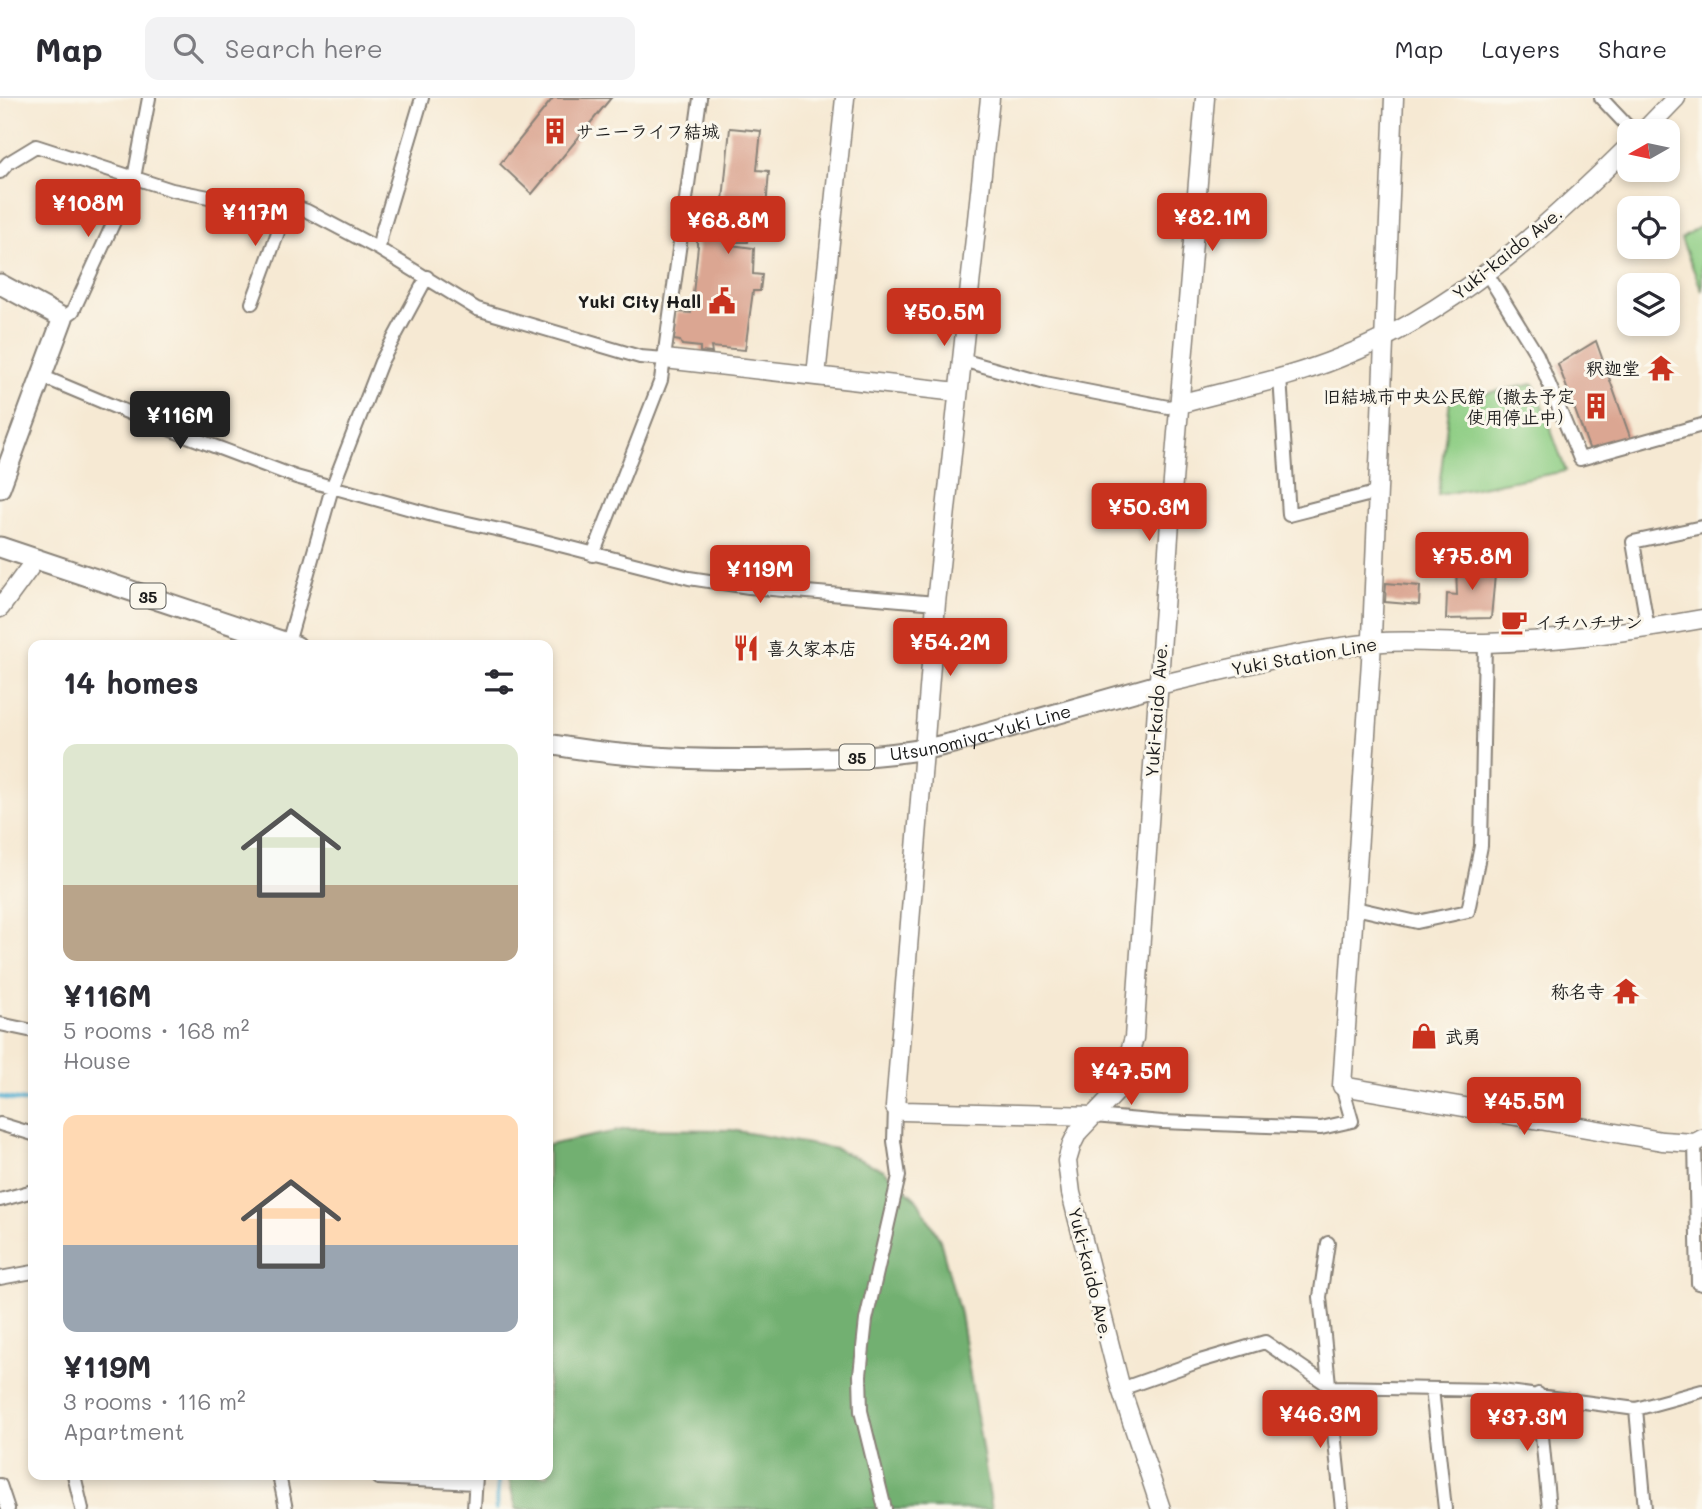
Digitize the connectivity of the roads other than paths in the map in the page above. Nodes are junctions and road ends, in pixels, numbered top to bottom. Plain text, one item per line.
1 (149, 98) edge
2 (422, 98) edge
3 (700, 98) edge
4 (845, 98) edge
5 (990, 98) edge
6 (1205, 98) edge
7 (1394, 98) edge
8 (1601, 98) edge
9 (1676, 98) edge
10 (1621, 119) edge
11 (1656, 119) edge
12 (1617, 157) edge
13 (0, 172) edge
14 (134, 177) junction
15 (288, 205) junction
16 (379, 249) junction
17 (1486, 272) junction
18 (427, 277) junction
19 (0, 284) edge
20 (252, 303) dead end
21 (63, 318) junction
22 (1385, 338) junction
23 (664, 359) junction
24 (962, 360) junction
25 (41, 376) junction
26 (816, 376) junction
27 (1280, 377) junction
28 (957, 392) junction
29 (1180, 404) junction
30 (1702, 425) edge
31 (0, 488) edge
32 (332, 488) junction
33 (1379, 492) junction
34 (1702, 527) edge
35 (0, 547) edge
36 (593, 555) junction
37 (36, 559) junction
38 (936, 603) junction
39 (0, 608) edge
40 (1702, 619) edge
41 (1648, 629) junction
42 (280, 640) edge
43 (293, 640) edge
44 (1372, 643) junction
45 (1485, 643) junction
46 (1158, 685) junction
47 (553, 745) edge
48 (925, 750) junction
49 (1355, 908) junction
50 (0, 1024) edge
51 (28, 1030) edge
52 (1342, 1086) junction
53 (895, 1107) junction
54 (1094, 1115) junction
55 (0, 1124) edge
56 (28, 1132) edge
57 (1698, 1141) edge
58 (28, 1192) edge
59 (0, 1200) edge
60 (1328, 1243) dead end
61 (28, 1273) edge
62 (0, 1278) edge
63 (1702, 1284) edge
64 (1331, 1387) junction
65 (1121, 1389) junction
66 (1432, 1389) junction
67 (1702, 1391) edge
68 (1538, 1394) junction
69 (1636, 1409) junction
70 (75, 1480) edge
71 (280, 1480) edge
72 (476, 1480) edge
73 (0, 1485) edge
74 (8, 1509) edge
75 (82, 1509) edge
76 (286, 1509) edge
77 (474, 1509) edge
78 (885, 1509) edge
79 (1161, 1509) edge
80 (1342, 1509) edge
81 (1445, 1509) edge
82 (1549, 1509) edge
83 (1645, 1509) edge

1 - 14 street
2 - 16 street
3 - 23 street
4 - 26 street
5 - 24 street
6 - 29 street
7 - 22 street
8 - 10 street
9 - 11 street
12 - 17 street, Yuki-kaido Ave.
13 - 14 street
14 - 15 street
14 - 21 street
15 - 16 street
15 - 20 street
16 - 18 street
17 - 22 street, Yuki-kaido Ave.
17 - 30 street
18 - 23 street
18 - 32 street
19 - 21 main road
21 - 25 main road
22 - 27 street, Yuki-kaido Ave.
22 - 33 street
23 - 26 street
23 - 36 street
24 - 28 street
24 - 29 street
25 - 31 main road
25 - 32 street
26 - 28 street
27 - 29 street, Yuki-kaido Ave.
27 - 33 street
28 - 38 street
29 - 46 street, Yuki-kaido Ave.
32 - 36 street
32 - 43 street
33 - 44 street
34 - 41 street
35 - 37 main road, 35
36 - 38 street
37 - 39 street
37 - 42 main road, 35
38 - 48 street
40 - 41 street, Yuki Station Line
41 - 45 street, Yuki Station Line
44 - 45 street, Yuki Station Line
44 - 46 street, Yuki Station Line
44 - 49 street
45 - 49 street
46 - 48 main road, Utsunomiya-Yuki Line / 35
46 - 54 street, Yuki-kaido Ave.
47 - 48 main road, Utsunomiya-Yuki Line / 35
48 - 53 street
49 - 52 street
50 - 51 street
52 - 54 street
52 - 57 street
53 - 54 street
53 - 78 street
54 - 65 street, Yuki-kaido Ave.
55 - 56 street
57 - 63 street
58 - 59 street
60 - 64 street
61 - 62 street
64 - 65 street
64 - 66 street
64 - 80 street
65 - 79 street, Yuki-kaido Ave.
66 - 68 street
66 - 81 street
67 - 69 street
68 - 69 street
68 - 82 street
69 - 83 street
70 - 75 street
71 - 76 street
72 - 77 street
73 - 74 street

